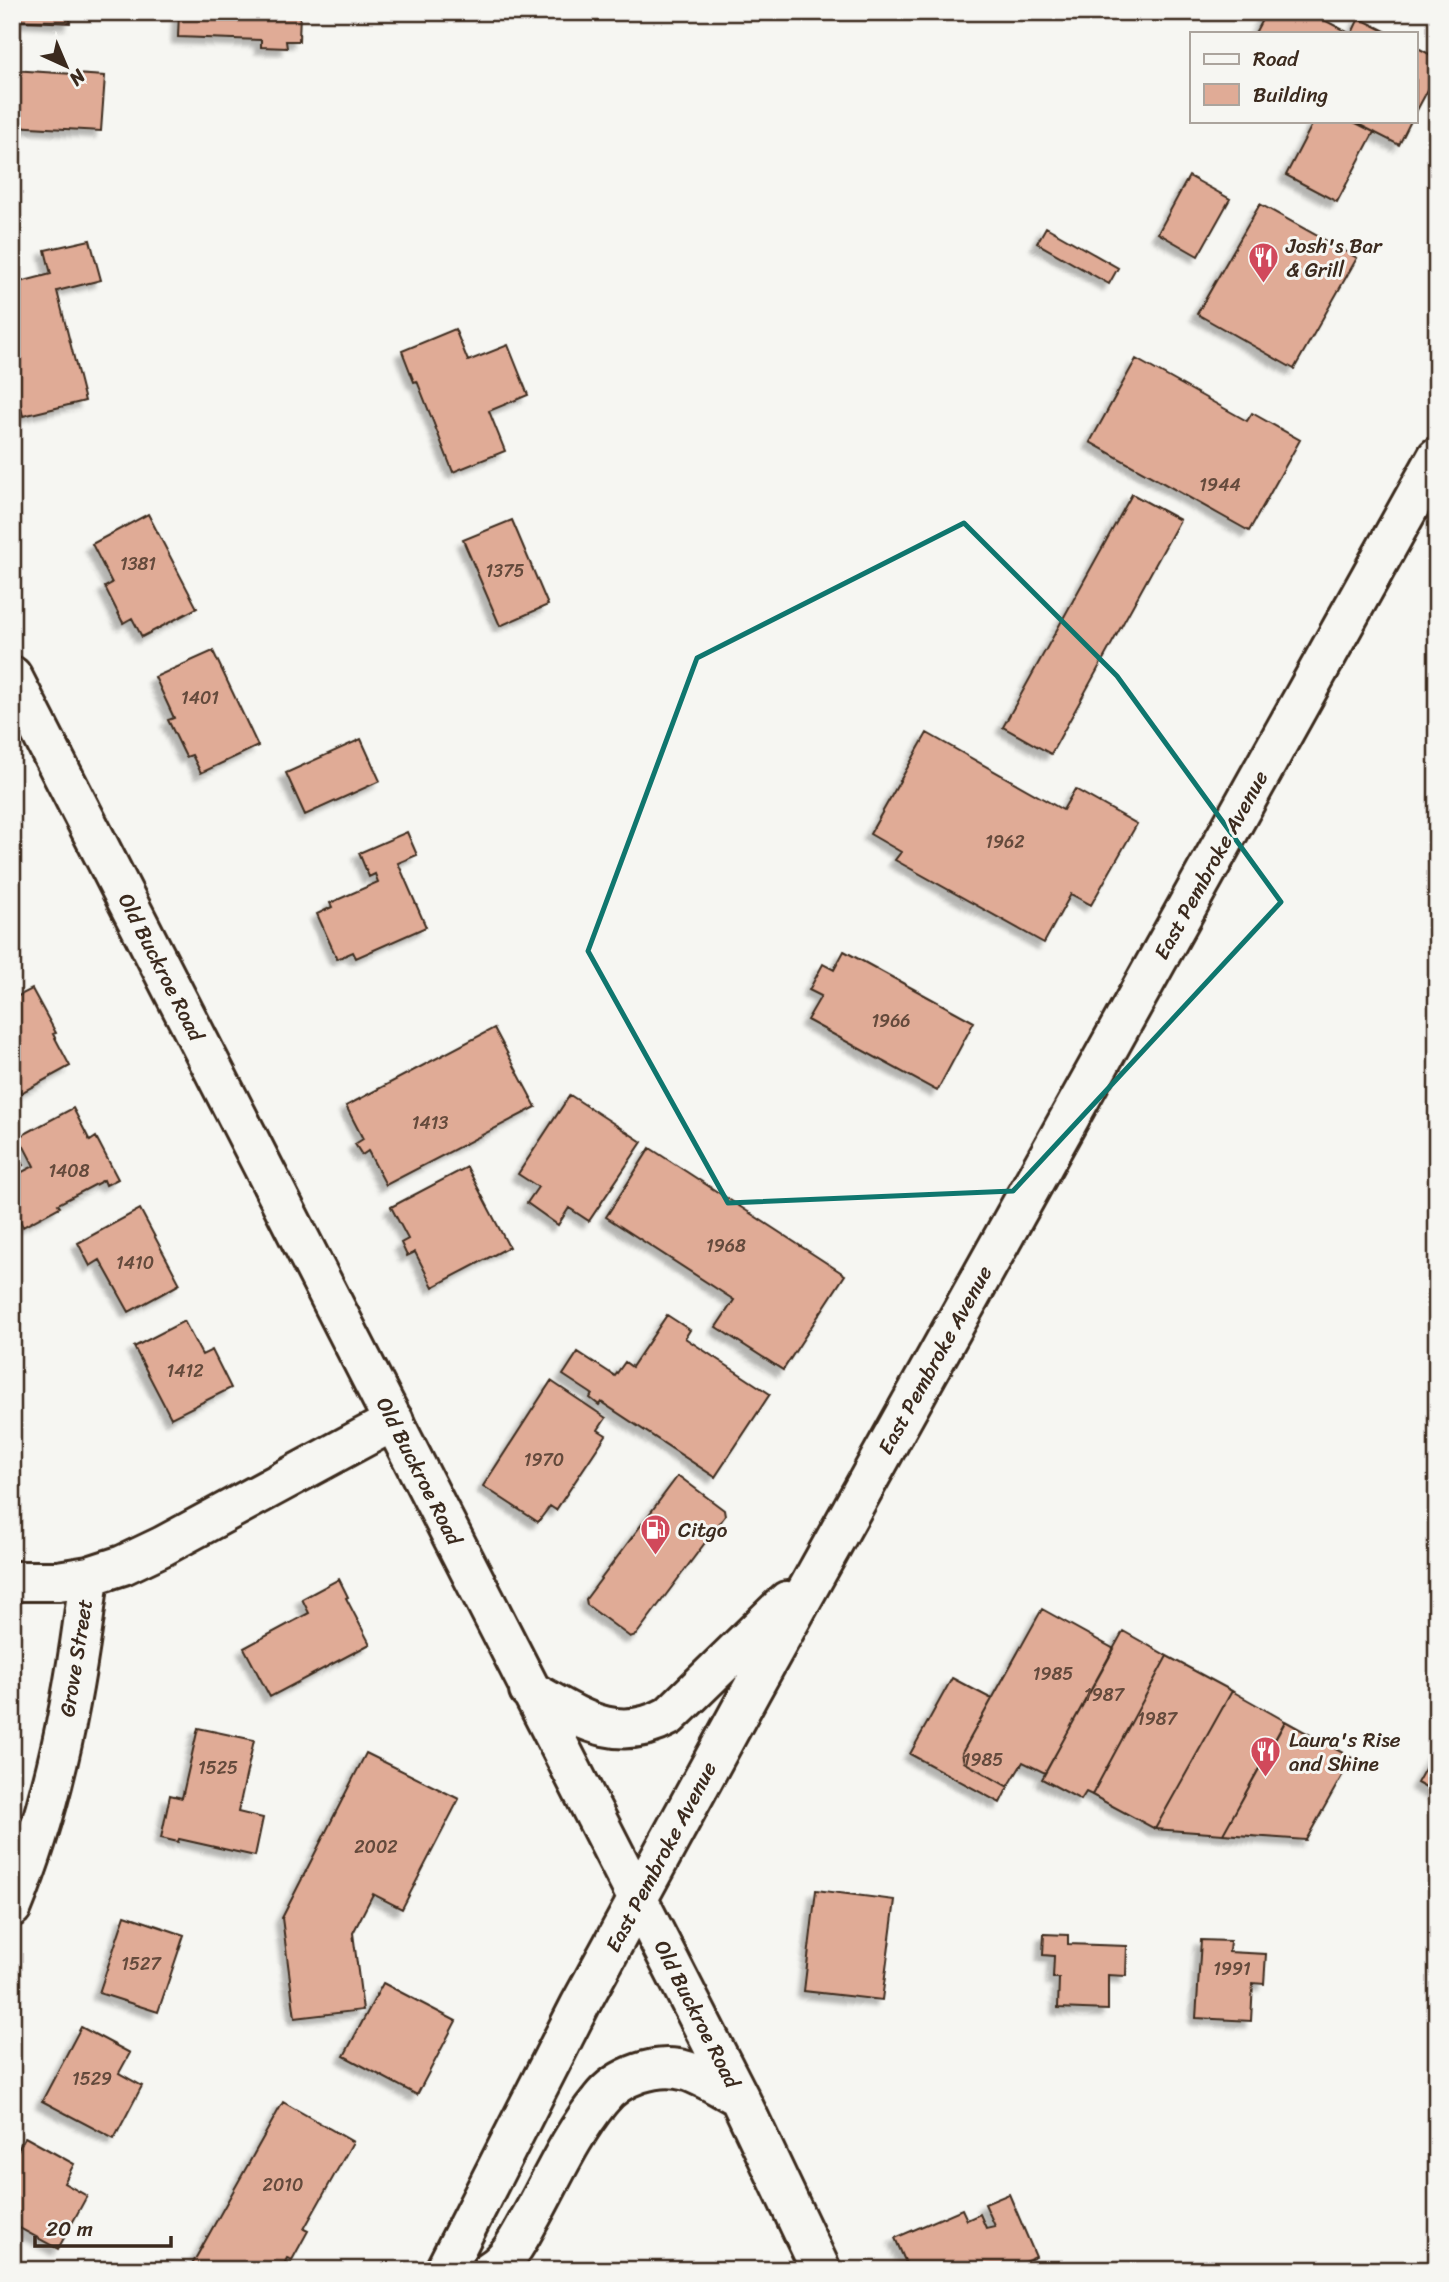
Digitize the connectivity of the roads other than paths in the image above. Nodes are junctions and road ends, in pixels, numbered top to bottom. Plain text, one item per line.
1 (1437, 457) edge
2 (12, 676) edge
3 (394, 1421) junction
4 (816, 1573) junction
5 (89, 1576) junction
6 (12, 1581) edge
7 (529, 1690) junction
8 (638, 1899) junction
9 (12, 1907) edge
10 (739, 2097) junction
11 (445, 2270) edge
12 (491, 2270) edge
13 (821, 2270) edge

1 - 4 main road, East Pembroke Avenue
2 - 3 main road, Old Buckroe Road
3 - 5 main road, Grove Street
3 - 7 main road, Old Buckroe Road
4 - 7 main road
4 - 8 main road, East Pembroke Avenue
5 - 6 main road
5 - 9 main road, Grove Street
7 - 8 main road, Old Buckroe Road
8 - 10 main road, Old Buckroe Road
8 - 11 main road, East Pembroke Avenue
10 - 12 main road
10 - 13 main road, Old Buckroe Road

